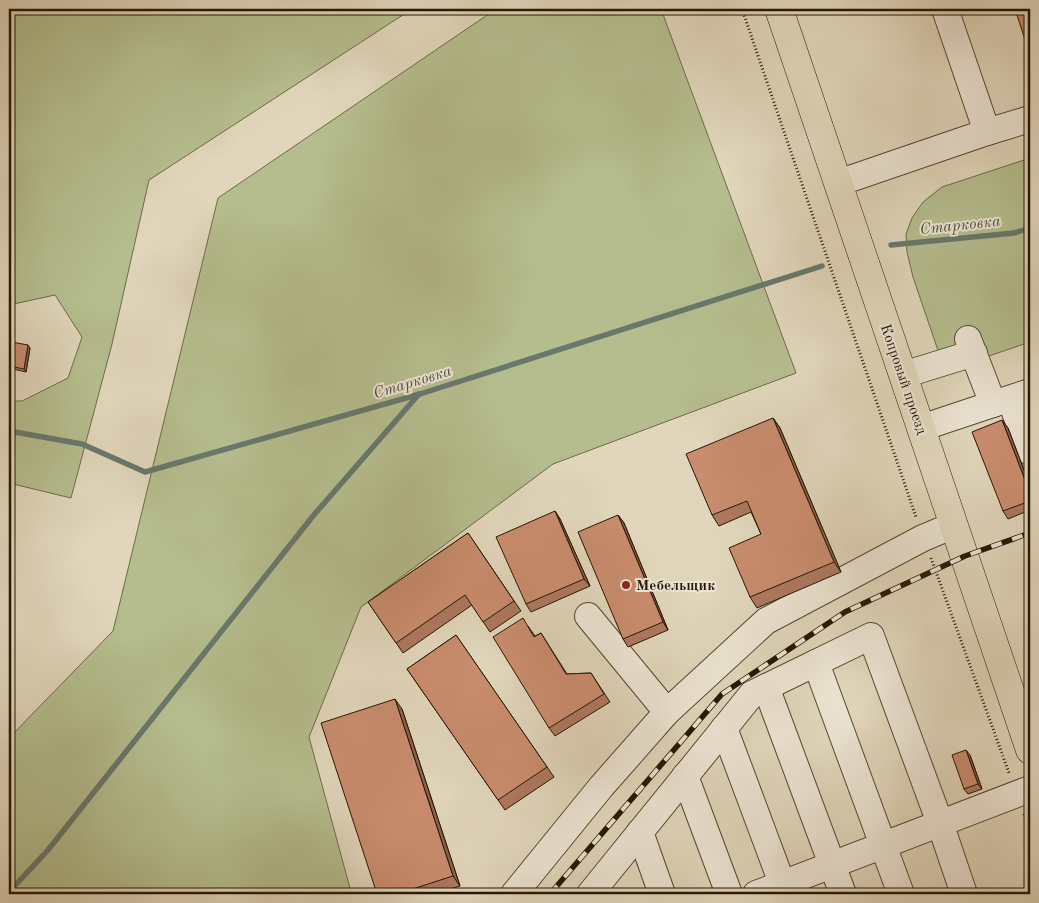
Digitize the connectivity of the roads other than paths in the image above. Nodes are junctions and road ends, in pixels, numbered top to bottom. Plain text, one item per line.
1 (779, 9) edge
2 (946, 9) edge
3 (1030, 119) edge
4 (987, 132) junction
5 (838, 183) junction
6 (903, 375) junction
7 (1011, 398) edge
8 (921, 428) junction
9 (1030, 452) edge
10 (954, 525) junction
11 (588, 616) dead end
12 (816, 663) junction
13 (766, 687) junction
14 (667, 712) junction
15 (1026, 720) edge
16 (724, 728) junction
17 (1030, 750) edge
18 (685, 776) junction
19 (1023, 791) edge
20 (940, 823) junction
21 (640, 832) junction
22 (883, 845) junction
23 (832, 865) junction
24 (784, 889) edge
25 (598, 890) edge
26 (514, 894) edge
27 (662, 894) edge
28 (729, 894) edge
29 (756, 894) edge
30 (843, 894) edge
31 (901, 894) edge
32 (964, 894) edge

1 - 5 main road, Копровый проезд
2 - 4 lane
3 - 4 lane
4 - 5 lane
5 - 6 main road, Копровый проезд
6 - 7 lane
6 - 8 main road, Копровый проезд
7 - 8 lane
7 - 9 lane
8 - 10 main road, Копровый проезд
10 - 14 lane
10 - 15 main road, Копровый проезд
11 - 14 lane
12 - 13 lane
12 - 20 lane
12 - 22 lane
13 - 16 lane
13 - 23 lane
14 - 26 lane
15 - 17 main road, Копровый проезд
16 - 18 lane
16 - 24 lane
18 - 21 lane
18 - 28 lane
19 - 20 lane
20 - 22 lane
20 - 32 lane
21 - 25 lane
21 - 27 lane
22 - 23 lane
22 - 31 lane
23 - 24 lane
23 - 30 lane
24 - 29 lane

